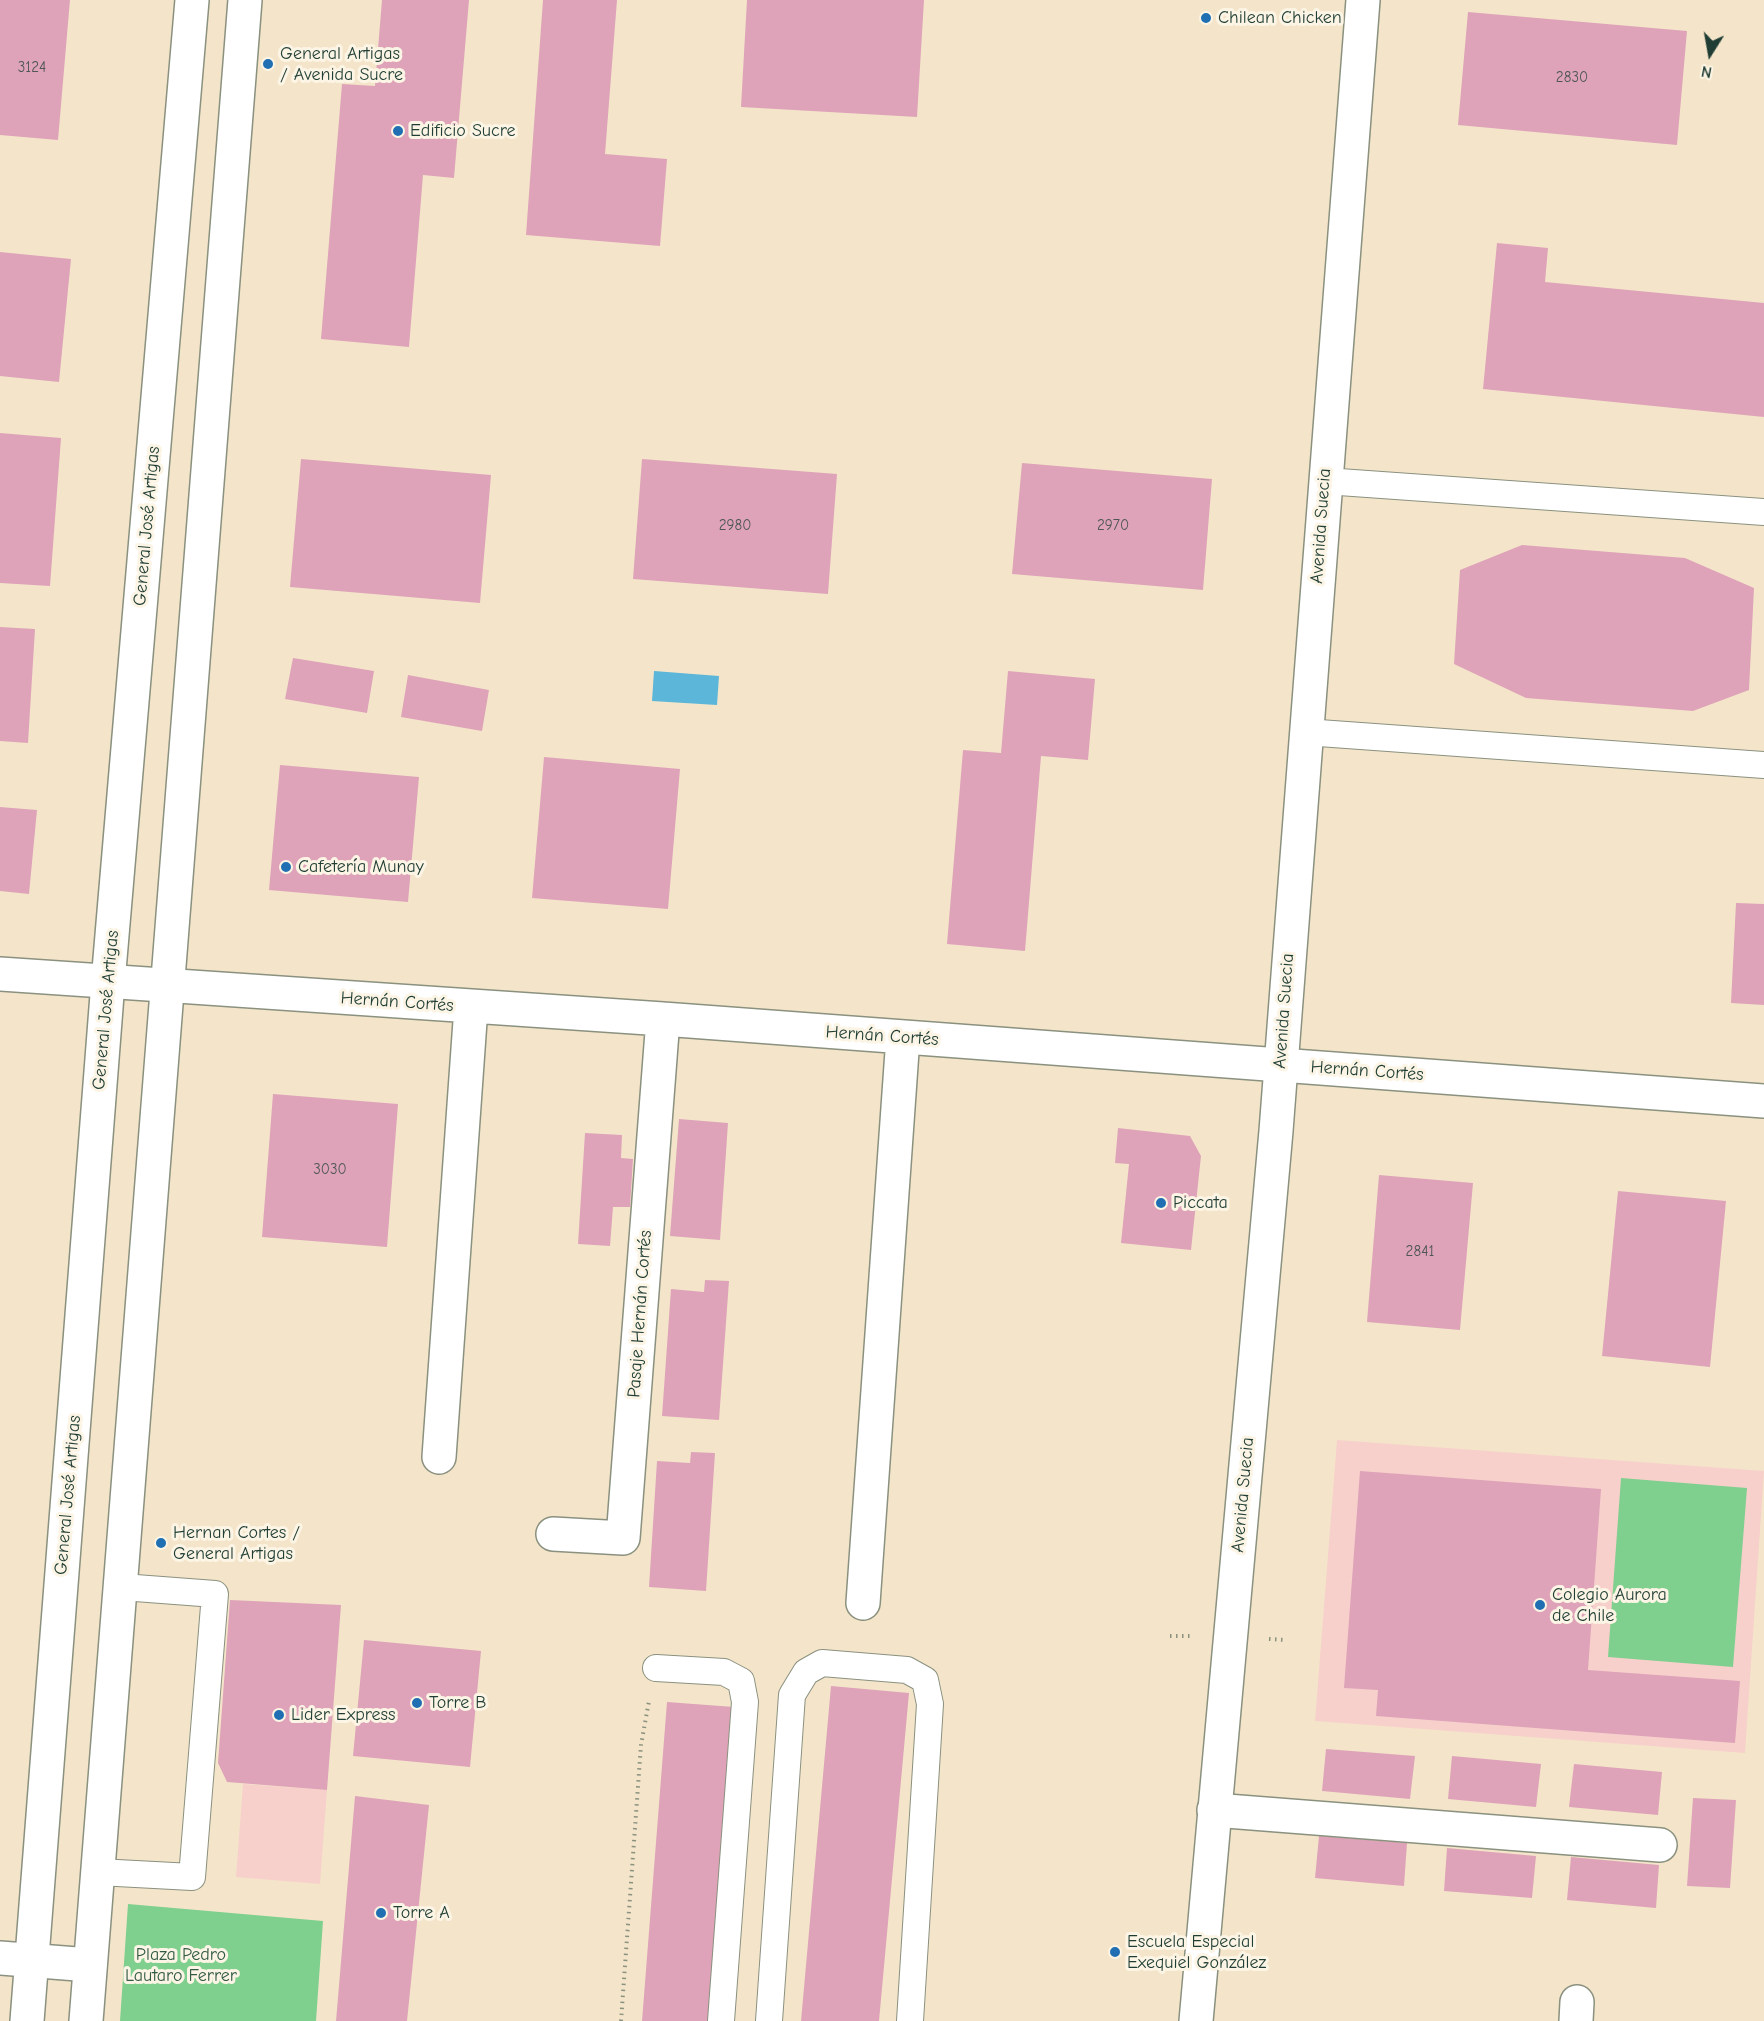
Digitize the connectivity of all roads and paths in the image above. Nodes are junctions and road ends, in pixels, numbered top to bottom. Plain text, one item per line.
1 (192, 0) edge
2 (245, 0) edge
3 (1363, 0) edge
4 (1325, 481) junction
5 (1764, 512) edge
6 (1305, 732) junction
7 (1764, 765) edge
8 (0, 974) edge
9 (108, 982) junction
10 (166, 986) junction
11 (471, 1007) junction
12 (663, 1019) junction
13 (903, 1037) junction
14 (1280, 1064) junction
15 (1764, 1101) edge
16 (439, 1457) dead end
17 (553, 1534) dead end
18 (122, 1587) junction
19 (863, 1603) dead end
20 (656, 1668) joint
21 (1214, 1810) junction
22 (1660, 1845) dead end
23 (98, 1872) junction
24 (15, 1959) edge
25 (90, 1965) junction
26 (27, 2021) edge
27 (86, 2021) edge
28 (621, 2021) edge
29 (721, 2021) edge
30 (769, 2021) edge
31 (910, 2021) edge
32 (1196, 2021) edge

1 - 9 street, General José Artigas
2 - 10 street
3 - 4 street, Avenida Suecia
4 - 5 lane
4 - 6 street, Avenida Suecia
6 - 7 lane
6 - 14 street, Avenida Suecia
8 - 9 street, Hernán Cortés
9 - 10 street, Hernán Cortés
9 - 24 street, General José Artigas
10 - 11 street, Hernán Cortés
10 - 18 street
11 - 12 street, Hernán Cortés
11 - 16 street
12 - 13 street, Hernán Cortés
12 - 17 street, Pasaje Hernán Cortés
13 - 14 street, Hernán Cortés
13 - 19 street
14 - 15 street, Hernán Cortés
14 - 21 street, Avenida Suecia
18 - 23 street
18 - 23 lane
20 - 28 path
20 - 29 lane
21 - 22 street
21 - 32 street, Avenida Suecia
23 - 25 street
24 - 25 street
24 - 26 street, General José Artigas
25 - 27 street
30 - 31 lane

